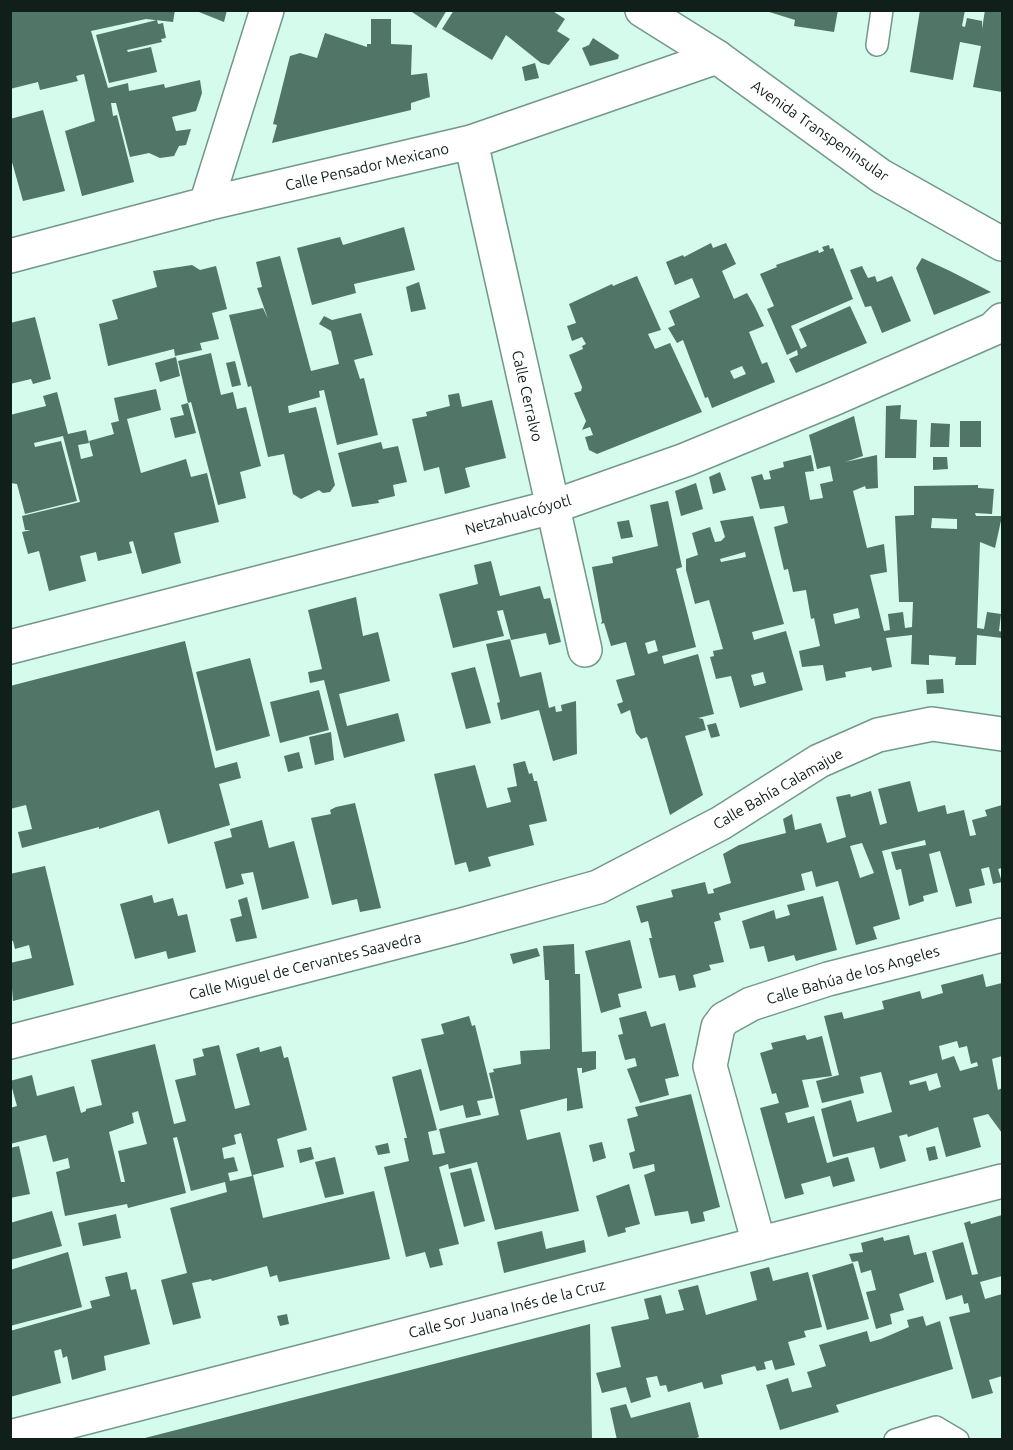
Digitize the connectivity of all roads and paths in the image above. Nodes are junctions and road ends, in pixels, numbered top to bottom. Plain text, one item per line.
1 (267, 10) edge
2 (642, 10) edge
3 (882, 10) edge
4 (877, 45) dead end
5 (717, 57) junction
6 (471, 142) junction
7 (206, 204) junction
8 (1002, 244) edge
9 (10, 256) edge
10 (1002, 320) edge
11 (552, 507) junction
12 (10, 647) edge
13 (585, 650) dead end
14 (1002, 734) edge
15 (598, 887) joint
16 (1002, 935) edge
17 (10, 1041) edge
18 (1002, 1181) edge
19 (759, 1244) junction
20 (10, 1437) edge
21 (895, 1440) edge
22 (958, 1440) edge

1 - 7 street
2 - 5 street, Avenida Transpeninsular
3 - 4 lane
5 - 6 street, Calle Pensador Mexicano
5 - 8 street, Avenida Transpeninsular
6 - 7 street, Calle Pensador Mexicano
6 - 11 street, Calle Cerralvo
7 - 9 street, Calle Pensador Mexicano
10 - 11 street, Netzahualcóyotl
11 - 12 street, Netzahualcóyotl
11 - 13 street, Calle Cerralvo
14 - 15 street, Calle Bahía Calamajue
15 - 17 street, Calle Miguel de Cervantes Saavedra
16 - 19 street, Calle Bahúa de los Angeles
18 - 19 street, Calle Sor Juana Inés de la Cruz
19 - 20 street, Calle Sor Juana Inés de la Cruz
21 - 22 lane

